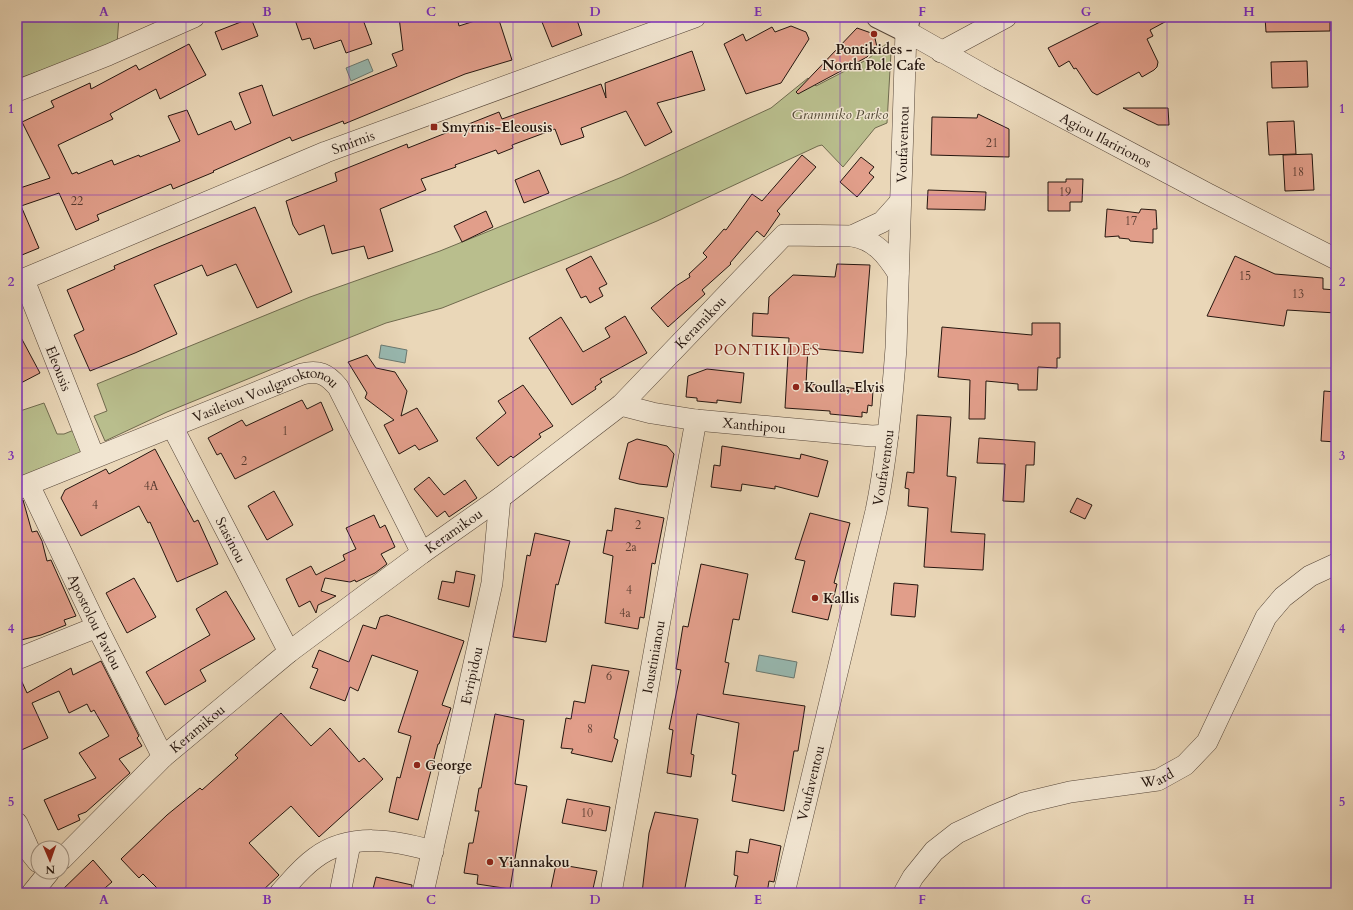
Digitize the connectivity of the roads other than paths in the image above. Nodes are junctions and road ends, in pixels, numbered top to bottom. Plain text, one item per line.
1 (194, 17) edge
2 (695, 17) edge
3 (878, 17) edge
4 (1006, 17) edge
5 (907, 24) edge
6 (940, 52) junction
7 (17, 92) edge
8 (900, 202) junction
9 (852, 236) junction
10 (1336, 259) edge
11 (898, 273) junction
12 (20, 281) edge
13 (621, 404) junction
14 (696, 420) junction
15 (173, 428) junction
16 (888, 435) junction
17 (94, 457) junction
18 (23, 487) edge
19 (500, 498) junction
20 (422, 553) junction
21 (1336, 564) edge
22 (97, 627) junction
23 (289, 652) junction
24 (17, 659) edge
25 (163, 758) junction
26 (17, 823) edge
27 (350, 844) junction
28 (70, 851) edge
29 (433, 851) junction
30 (30, 852) edge
31 (39, 880) edge
32 (32, 893) edge
33 (280, 893) edge
34 (340, 893) edge
35 (423, 893) edge
36 (611, 893) edge
37 (784, 893) edge
38 (904, 893) edge

1 - 7 street
2 - 12 street, Smirnis
3 - 5 street, Agiou Ilaririonos
4 - 6 street
5 - 6 street, Agiou Ilaririonos
5 - 8 street, Voufaventou
6 - 10 street, Agiou Ilaririonos
8 - 9 street, Keramikou
8 - 11 street, Voufaventou
9 - 11 street, Keramikou
9 - 13 street, Keramikou
11 - 16 street, Voufaventou
12 - 17 street, Eleousis
13 - 14 street, Xanthipou
13 - 19 street, Keramikou
14 - 16 street, Xanthipou
14 - 36 street, Ioustinianou
15 - 17 street, Vasileiou Voulgaroktonou
15 - 20 street, Vasileiou Voulgaroktonou
15 - 23 street, Stasinou
16 - 37 street, Voufaventou
17 - 18 street, Vasileiou Voulgaroktonou
18 - 22 street, Apostolou Pavlou
19 - 20 street, Keramikou
19 - 29 street, Evripidou
20 - 23 street, Keramikou
21 - 38 street, Ward
22 - 24 street
22 - 25 street, Apostolou Pavlou
23 - 25 street, Keramikou
25 - 28 street, Keramikou
26 - 30 street
27 - 29 street
27 - 33 street
27 - 34 street
29 - 35 street, Evripidou
31 - 32 street

